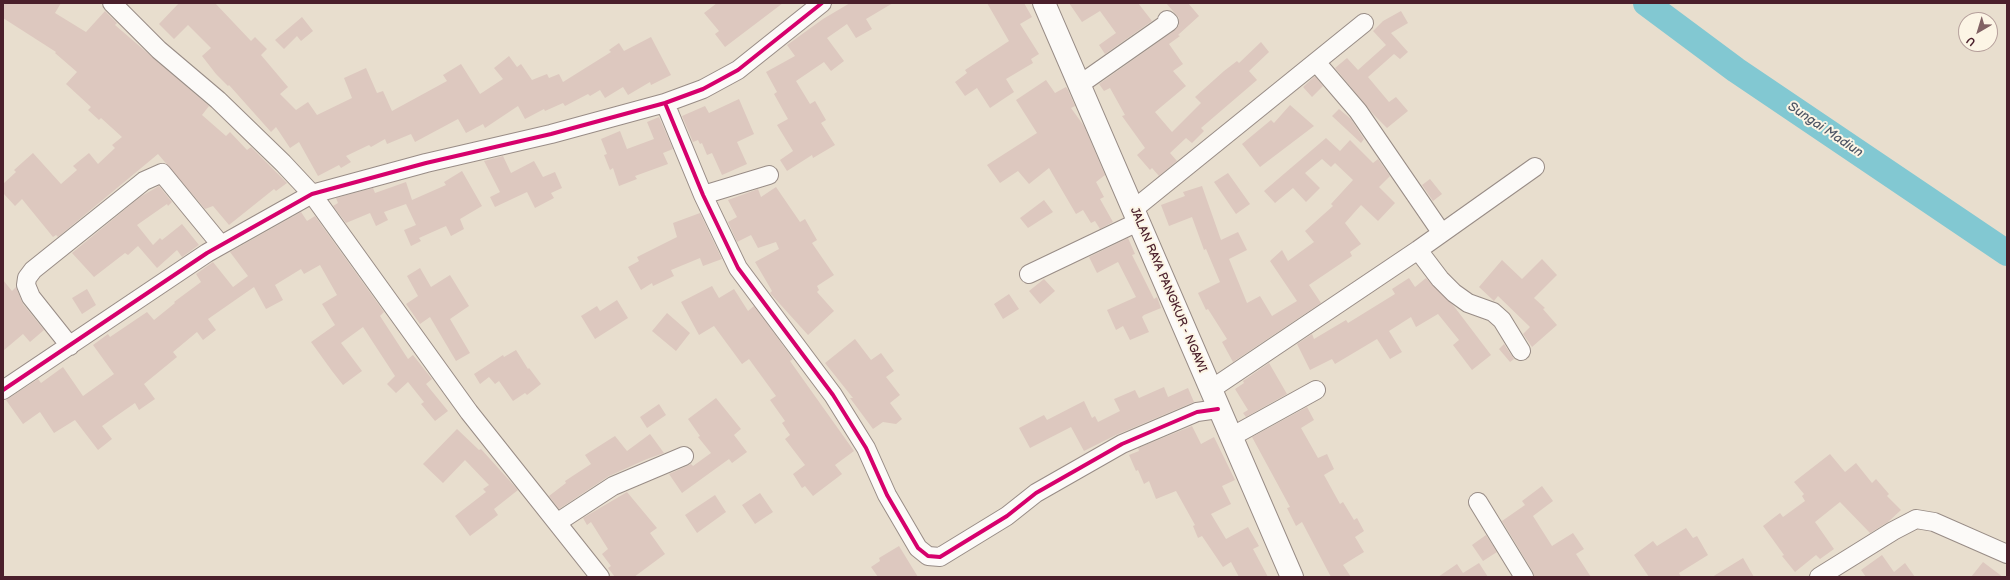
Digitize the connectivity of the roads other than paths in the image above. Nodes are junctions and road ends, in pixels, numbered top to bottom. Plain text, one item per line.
1 (112, 3) edge
2 (822, 3) edge
3 (1044, 3) edge
4 (1167, 20) dead end
5 (1364, 23) dead end
6 (1316, 62) junction
7 (1079, 85) junction
8 (665, 103) junction
9 (1535, 167) dead end
10 (768, 175) dead end
11 (312, 194) junction
12 (704, 195) junction
13 (1136, 215) junction
14 (1441, 232) junction
15 (221, 245) junction
16 (1418, 250) junction
17 (1029, 274) dead end
18 (70, 346) junction
19 (1521, 351) dead end
20 (3, 390) edge
21 (1316, 390) dead end
22 (1214, 399) junction
23 (1231, 437) junction
24 (684, 456) dead end
25 (1478, 502) dead end
26 (558, 522) junction
27 (2007, 554) edge
28 (600, 577) edge
29 (1292, 577) edge
30 (1524, 577) edge
31 (1819, 577) edge

1 - 11 street
2 - 8 street
3 - 7 main road, JALAN RAYA PANGKUR - NGAWI
4 - 7 street
5 - 6 street
6 - 13 street
6 - 14 street
7 - 13 main road, JALAN RAYA PANGKUR - NGAWI
8 - 11 street
8 - 12 street
9 - 14 street
10 - 12 street
11 - 15 street
11 - 26 street
12 - 22 street
13 - 17 street
13 - 22 main road, JALAN RAYA PANGKUR - NGAWI
14 - 16 street
15 - 18 street
15 - 18 street
16 - 19 street
16 - 22 street
18 - 20 street
21 - 23 street
22 - 23 main road, JALAN RAYA PANGKUR - NGAWI
23 - 29 main road, JALAN RAYA PANGKUR - NGAWI
24 - 26 street
25 - 30 street
26 - 28 street
27 - 31 street

